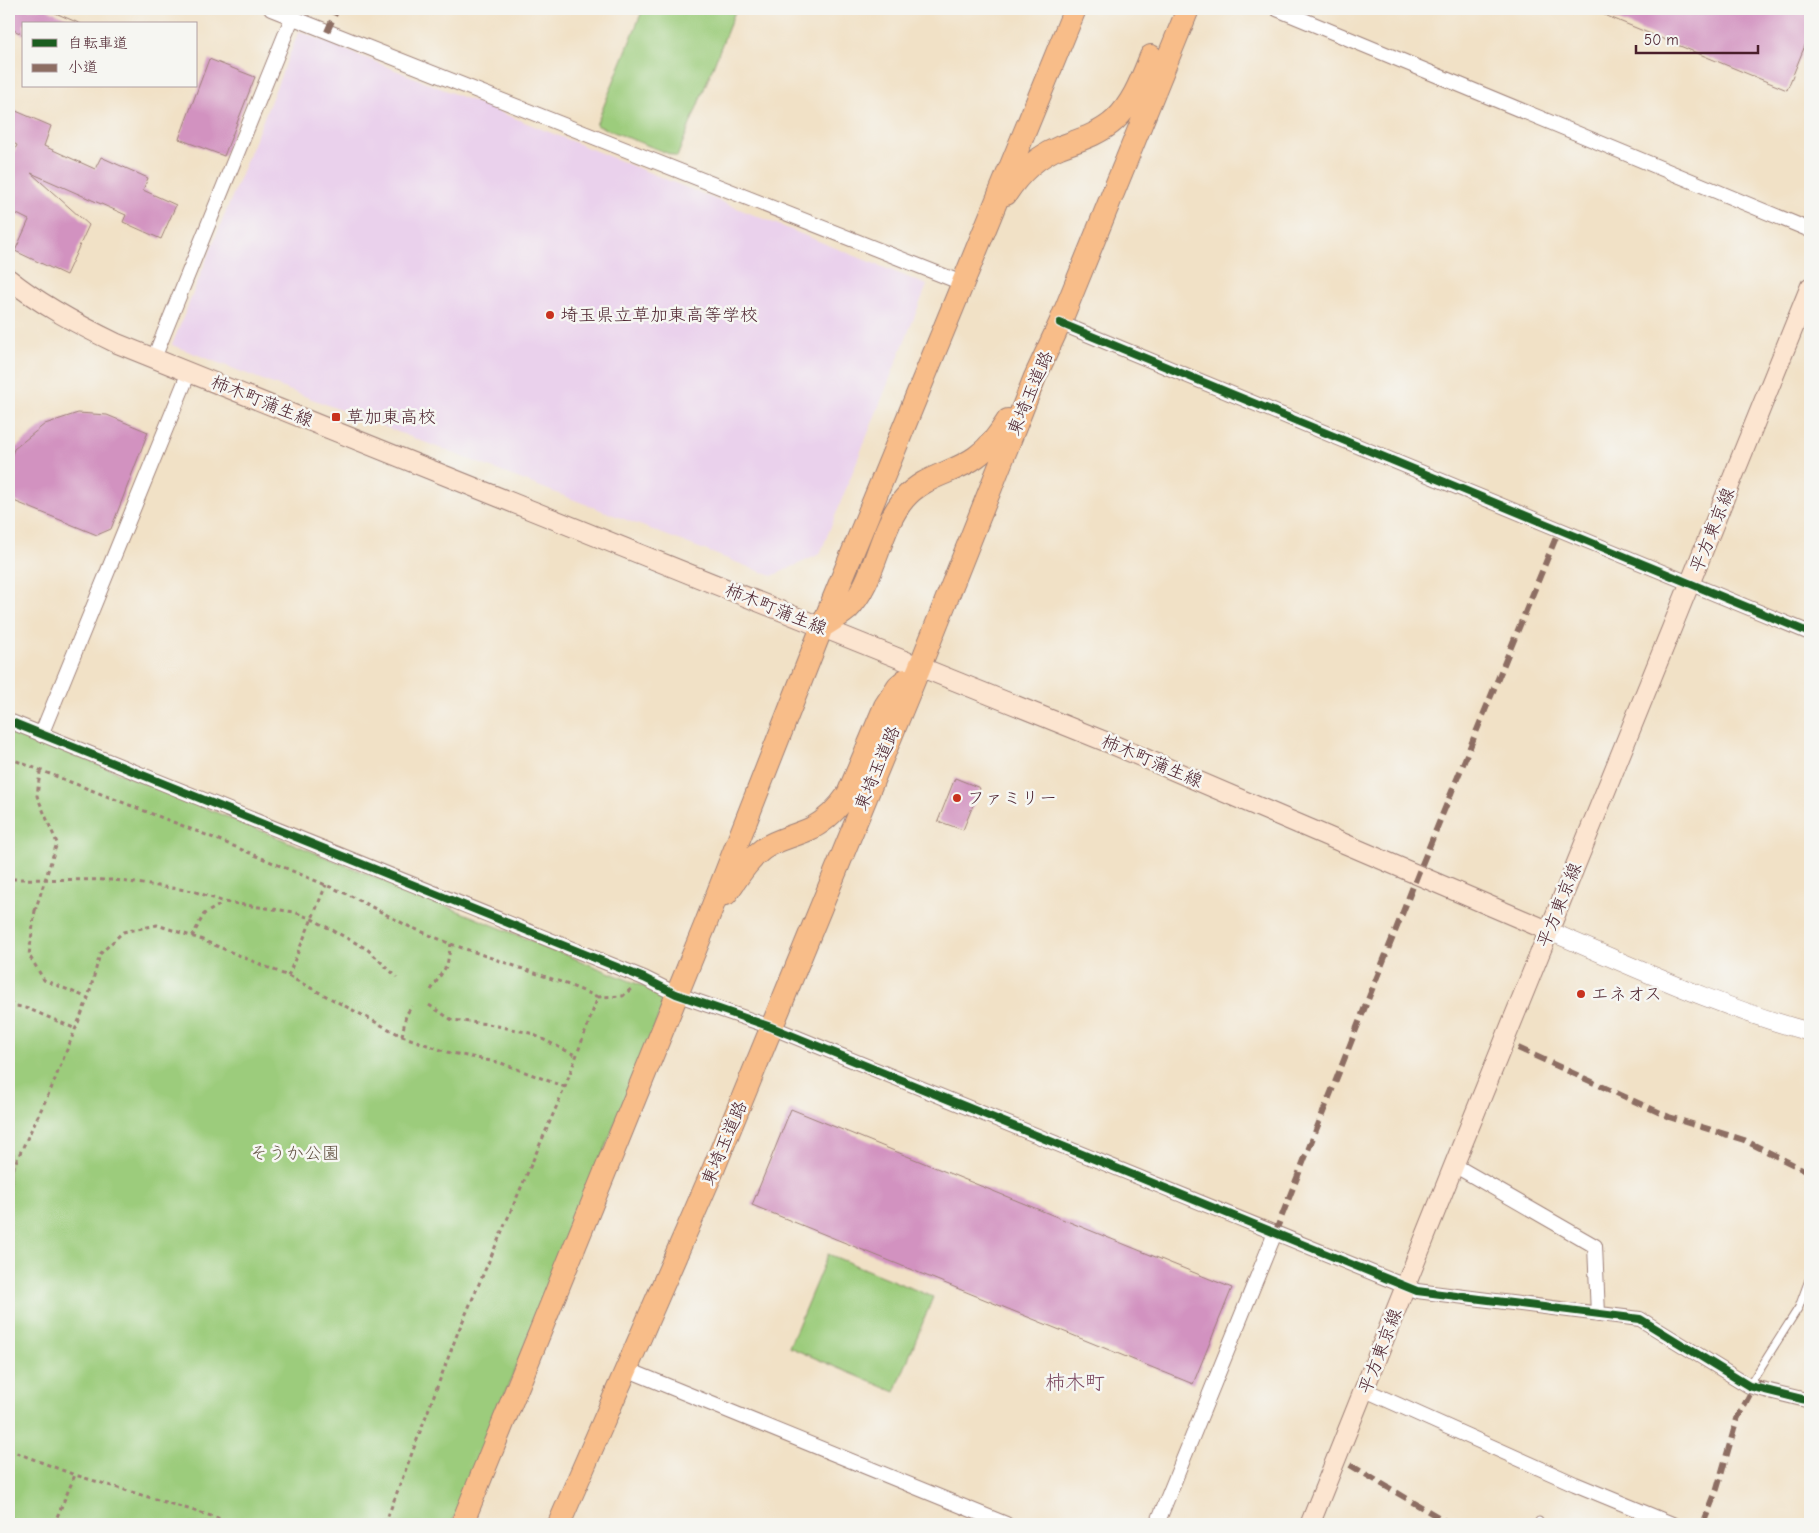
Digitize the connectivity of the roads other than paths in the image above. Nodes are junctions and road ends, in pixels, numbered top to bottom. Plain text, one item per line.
1 (271, 9) edge
2 (1075, 9) edge
3 (1174, 9) edge
4 (1188, 9) edge
5 (1277, 9) edge
6 (292, 18) junction
7 (990, 218) junction
8 (1810, 230) edge
9 (9, 279) edge
10 (962, 283) junction
11 (1810, 287) edge
12 (1060, 323) junction
13 (154, 358) junction
14 (190, 372) junction
15 (1035, 377) junction
16 (1691, 584) junction
17 (822, 627) junction
18 (1810, 633) edge
19 (920, 666) junction
20 (9, 721) edge
21 (41, 735) junction
22 (706, 924) junction
23 (1549, 931) junction
24 (676, 994) junction
25 (771, 1027) junction
26 (1810, 1032) edge
27 (1454, 1165) junction
28 (1275, 1233) junction
29 (1810, 1276) edge
30 (1405, 1286) junction
31 (1598, 1314) junction
32 (626, 1369) junction
33 (1749, 1386) junction
34 (1364, 1390) junction
35 (1810, 1401) edge
36 (462, 1524) edge
37 (559, 1524) edge
38 (1006, 1524) edge
39 (1157, 1524) edge
40 (1310, 1524) edge
41 (1672, 1524) edge

1 - 6 street
2 - 7 highway
3 - 7 highway
4 - 12 highway, 東埼玉道路
5 - 8 street
6 - 10 street
6 - 13 street
7 - 10 highway
9 - 13 main road, 柿木町蒲生線
10 - 17 highway
11 - 16 main road, 平方東京線
12 - 15 highway, 東埼玉道路
12 - 16 street
13 - 14 main road, 柿木町蒲生線
14 - 17 main road, 柿木町蒲生線
14 - 21 street
15 - 17 highway
15 - 19 highway, 東埼玉道路
16 - 18 street
16 - 23 main road, 平方東京線
17 - 19 main road, 柿木町蒲生線
17 - 22 highway
19 - 22 highway
19 - 23 main road, 柿木町蒲生線
19 - 25 highway, 東埼玉道路
20 - 21 street
21 - 24 street
22 - 24 highway
23 - 26 street
23 - 27 main road, 平方東京線
24 - 25 street
24 - 36 highway
25 - 28 street
25 - 32 highway, 東埼玉道路
27 - 30 main road, 平方東京線
27 - 31 street
28 - 30 street
28 - 39 street
29 - 33 lane
30 - 31 street
30 - 34 main road, 平方東京線
31 - 33 street
32 - 37 highway, 東埼玉道路
32 - 38 street
33 - 35 street
34 - 40 main road, 平方東京線
34 - 41 street

